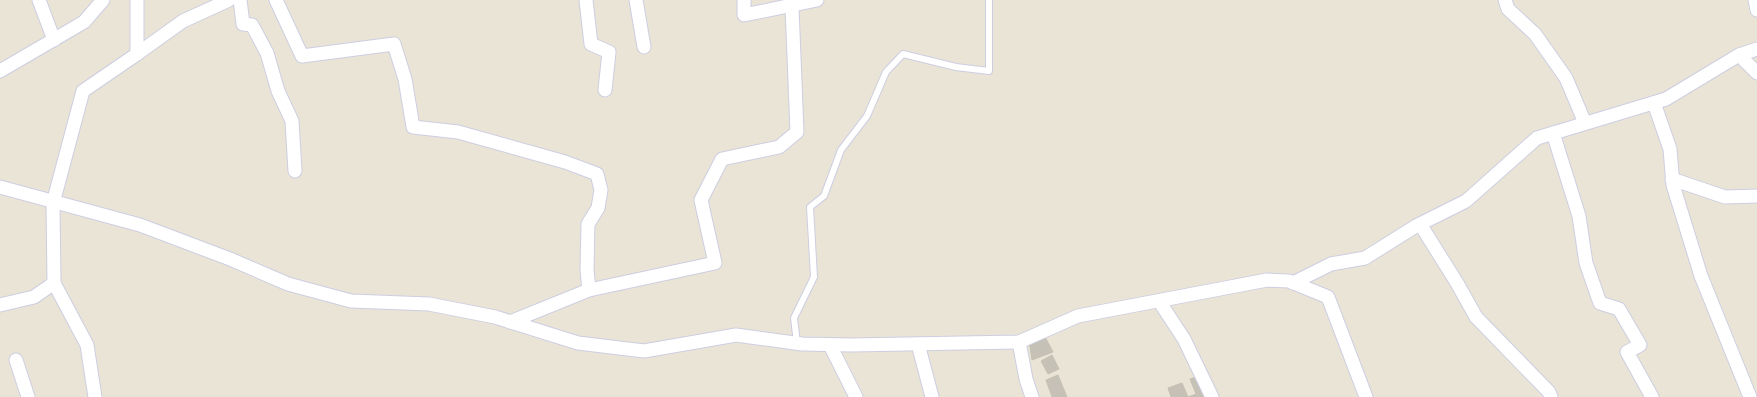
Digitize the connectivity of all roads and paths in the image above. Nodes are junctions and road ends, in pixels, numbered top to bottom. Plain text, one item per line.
1 (39, 0) edge
2 (103, 0) edge
3 (137, 0) edge
4 (229, 0) edge
5 (240, 0) edge
6 (276, 0) edge
7 (586, 0) edge
8 (636, 0) edge
9 (744, 0) edge
10 (817, 0) edge
11 (989, 0) edge
12 (1505, 0) edge
13 (1755, 0) edge
14 (792, 6) junction
15 (1757, 10) edge
16 (54, 40) junction
17 (644, 47) dead end
18 (1757, 49) edge
19 (137, 54) junction
20 (1739, 55) junction
21 (0, 71) edge
22 (1757, 73) edge
23 (606, 90) dead end
24 (1654, 102) junction
25 (1585, 123) junction
26 (1553, 133) junction
27 (295, 171) dead end
28 (1672, 179) junction
29 (0, 187) edge
30 (1757, 196) edge
31 (53, 203) junction
32 (1420, 224) junction
33 (1292, 283) junction
34 (54, 284) junction
35 (589, 290) junction
36 (1159, 301) junction
37 (0, 305) edge
38 (510, 322) junction
39 (1019, 342) junction
40 (797, 343) junction
41 (918, 344) junction
42 (830, 345) junction
43 (16, 360) dead end
44 (28, 397) edge
45 (95, 397) edge
46 (856, 397) edge
47 (932, 397) edge
48 (1032, 397) edge
49 (1212, 397) edge
50 (1366, 397) edge
51 (1551, 397) edge
52 (1652, 397) edge
53 (1750, 397) edge

1 - 16 street
2 - 16 street
3 - 19 street
4 - 19 street
5 - 27 street
6 - 35 street
7 - 23 street
8 - 17 street
9 - 14 street
10 - 14 street
11 - 40 lane
12 - 25 street
13 - 15 street
14 - 35 street
16 - 21 street
18 - 20 street
19 - 31 street
20 - 22 street
20 - 24 street
24 - 25 street
24 - 28 street
25 - 26 street
26 - 32 street
26 - 52 street
28 - 30 street
28 - 53 street
29 - 31 street
31 - 34 street
31 - 38 street
32 - 33 street
32 - 51 street
33 - 36 street
33 - 50 street
34 - 37 street
34 - 45 street
35 - 38 street
36 - 39 street
36 - 49 street
38 - 40 street
39 - 41 street
39 - 48 street
40 - 42 street
41 - 42 street
41 - 47 street
42 - 46 street
43 - 44 street

